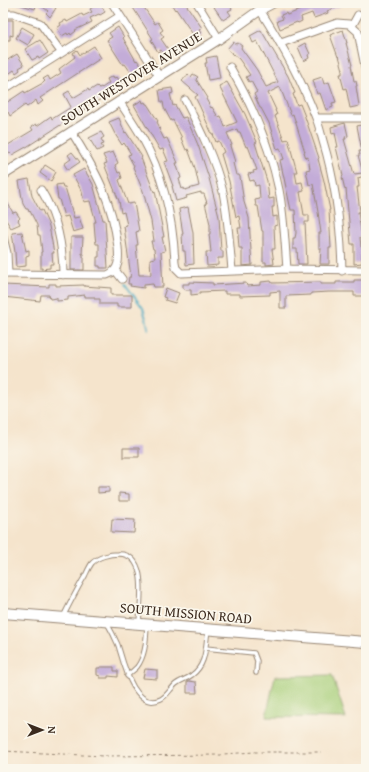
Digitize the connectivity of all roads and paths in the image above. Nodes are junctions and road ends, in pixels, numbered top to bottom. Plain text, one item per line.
1 (112, 3) edge
2 (198, 3) edge
3 (273, 3) edge
4 (260, 10) junction
5 (3, 14) edge
6 (358, 15) dead end
7 (120, 16) junction
8 (352, 26) junction
9 (219, 39) junction
10 (281, 43) junction
11 (61, 52) junction
12 (230, 67) dead end
13 (366, 71) edge
14 (159, 76) junction
15 (3, 90) edge
16 (185, 100) dead end
17 (119, 101) junction
18 (317, 118) junction
19 (366, 118) edge
20 (71, 131) junction
21 (3, 175) edge
22 (41, 190) dead end
23 (3, 237) edge
24 (115, 270) junction
25 (287, 270) junction
26 (342, 270) junction
27 (366, 270) edge
28 (232, 272) junction
29 (5, 274) edge
30 (63, 275) junction
31 (122, 279) dead end
32 (3, 613) edge
33 (62, 618) junction
34 (106, 621) junction
35 (143, 624) junction
36 (208, 629) junction
37 (366, 642) edge
38 (205, 648) junction
39 (256, 672) dead end
40 (127, 676) junction
41 (3, 751) edge
42 (321, 752) dead end

1 - 7 street
2 - 9 street
3 - 4 street, SOUTH WESTOVER AVENUE
4 - 9 street, SOUTH WESTOVER AVENUE
4 - 10 street
5 - 11 street
6 - 8 street
7 - 11 street
7 - 14 street
8 - 10 street
8 - 13 street
9 - 14 street, SOUTH WESTOVER AVENUE
10 - 18 street
11 - 15 street
12 - 25 street
14 - 17 street, SOUTH WESTOVER AVENUE
16 - 28 street
17 - 20 street, SOUTH WESTOVER AVENUE
17 - 28 street
18 - 19 street
18 - 26 street
20 - 21 street, SOUTH WESTOVER AVENUE
20 - 24 street
22 - 30 street
23 - 29 street
24 - 30 street
24 - 31 street
25 - 26 street
25 - 28 street
26 - 27 street
29 - 30 street
32 - 33 main road, SOUTH MISSION ROAD
33 - 34 main road, SOUTH MISSION ROAD
33 - 35 lane
34 - 35 main road, SOUTH MISSION ROAD
34 - 40 lane
35 - 36 main road, SOUTH MISSION ROAD
35 - 40 lane
36 - 37 main road, SOUTH MISSION ROAD
36 - 38 lane
38 - 39 lane
38 - 40 lane
41 - 42 path

